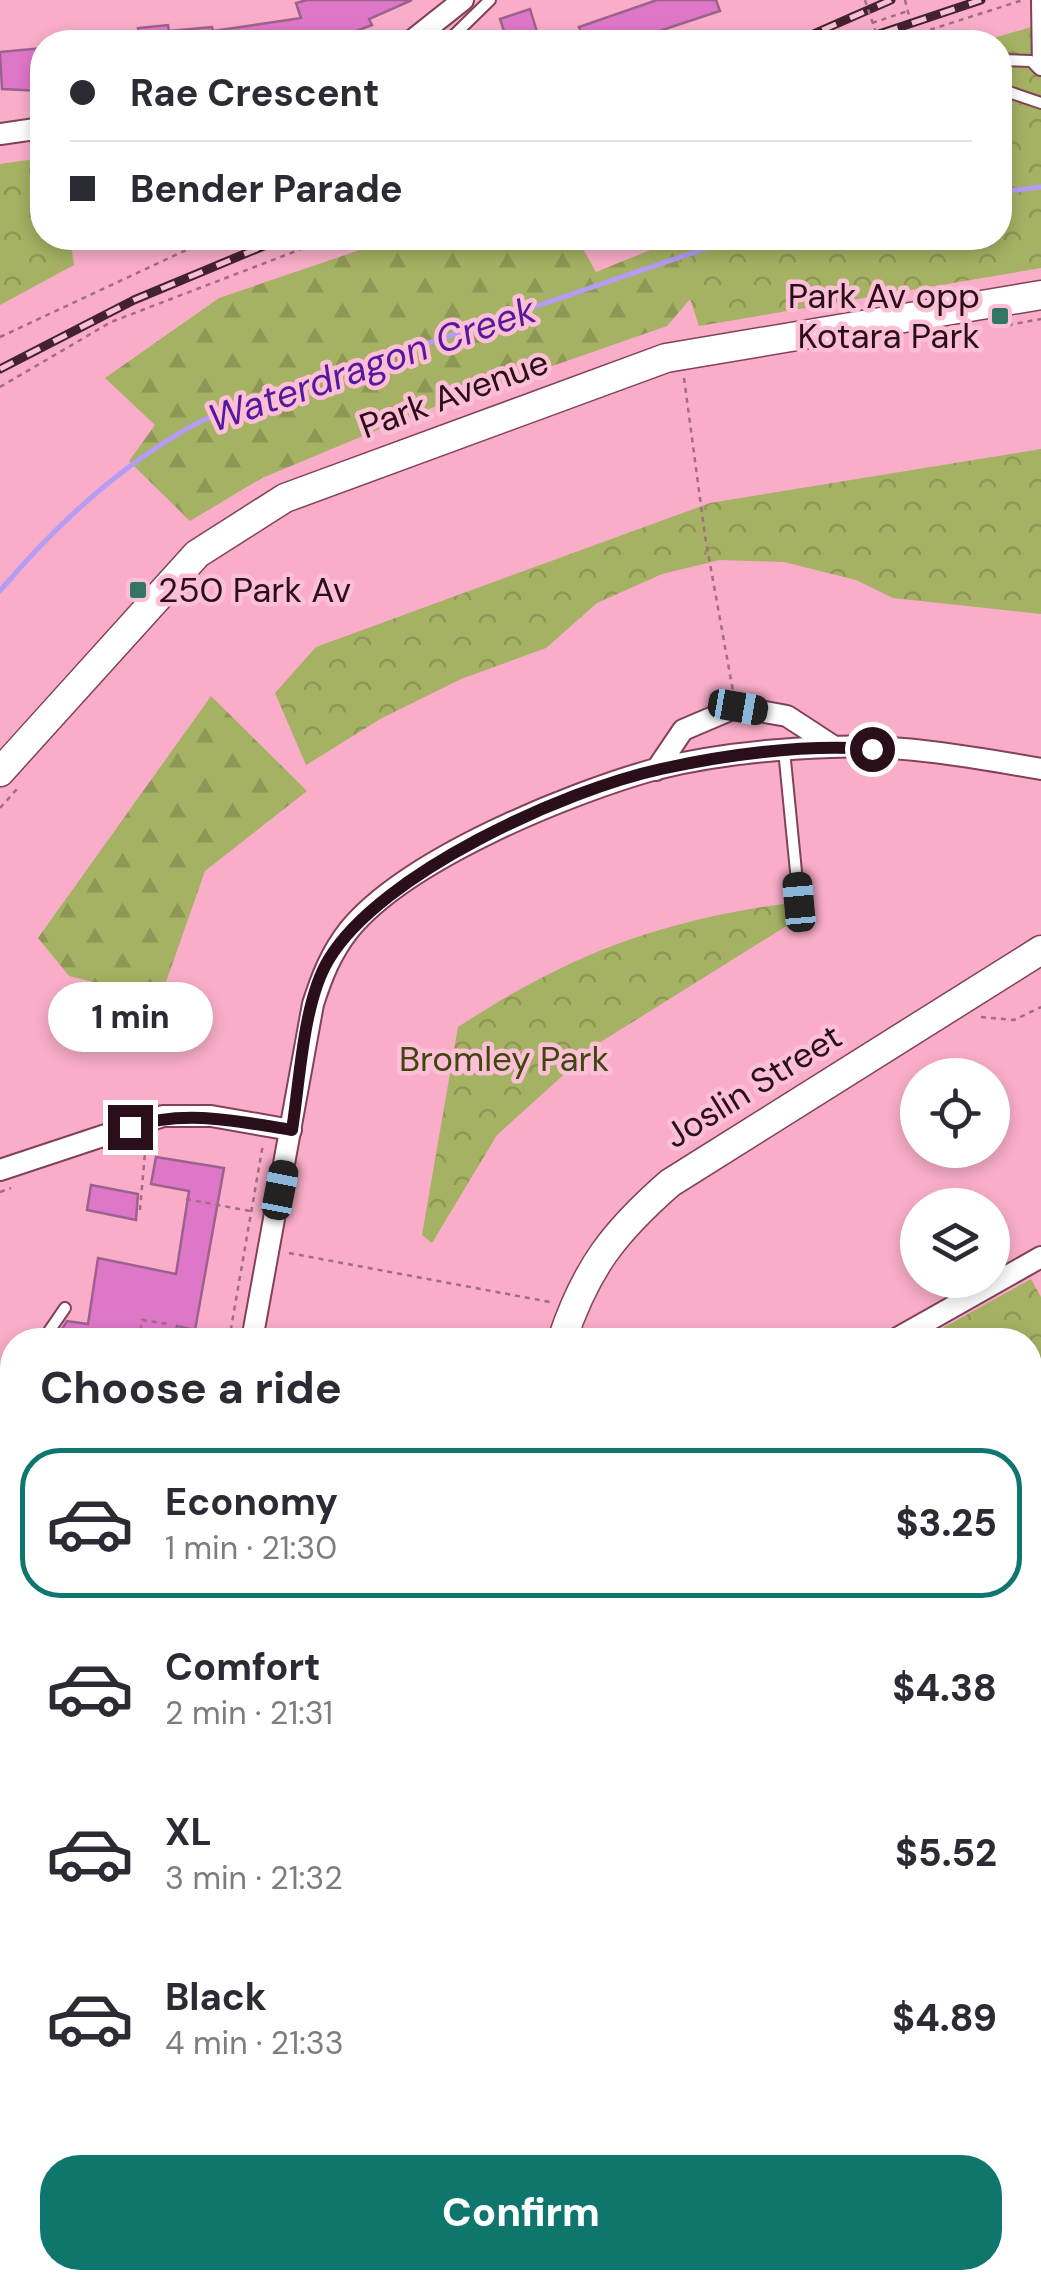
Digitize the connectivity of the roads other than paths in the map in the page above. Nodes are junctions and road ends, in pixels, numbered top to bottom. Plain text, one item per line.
1 (464, 0) edge
2 (490, 0) edge
3 (1037, 0) edge
4 (425, 30) edge
5 (459, 30) edge
6 (1012, 60) edge
7 (1039, 70) edge
8 (1012, 93) edge
9 (1041, 103) edge
10 (30, 130) edge
11 (0, 134) edge
12 (1041, 295) edge
13 (833, 746) junction
14 (784, 750) junction
15 (1041, 769) edge
16 (656, 770) junction
17 (10, 779) edge
18 (799, 902) dead end
19 (1041, 950) edge
20 (292, 1130) junction
21 (0, 1170) edge
22 (1041, 1257) edge
23 (66, 1308) dead end
24 (52, 1328) edge
25 (254, 1328) edge
26 (566, 1328) edge
27 (915, 1328) edge

1 - 4 street
2 - 5 lane
3 - 7 lane
6 - 7 lane
8 - 9 lane
10 - 11 street
12 - 17 main road, Park Avenue
13 - 14 street
13 - 15 street
13 - 16 street
14 - 16 street
14 - 18 lane
16 - 20 street
19 - 26 main road, Joslin Street
20 - 21 street
20 - 25 street
22 - 27 street
23 - 24 lane

